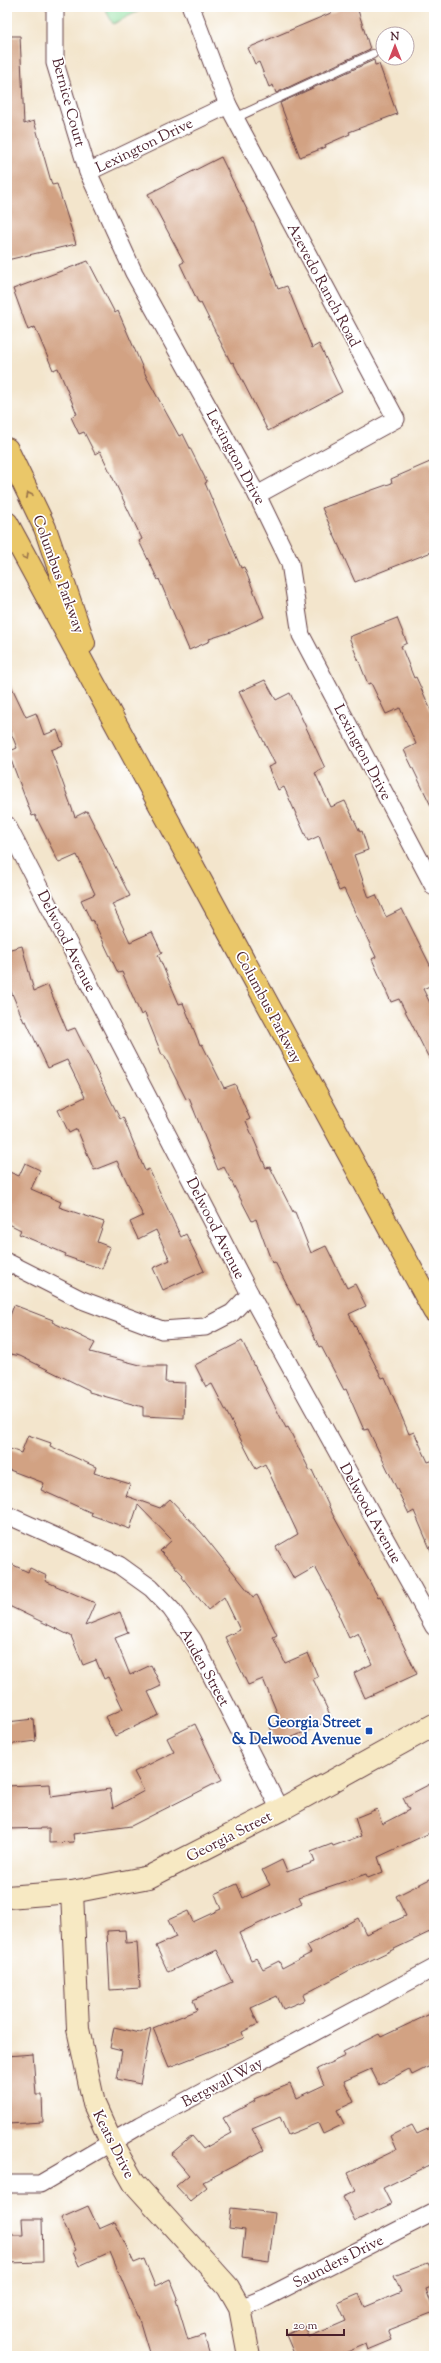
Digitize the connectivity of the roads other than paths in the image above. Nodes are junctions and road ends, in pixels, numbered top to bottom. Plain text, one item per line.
1 (190, 7) edge
2 (55, 8) edge
3 (373, 54) dead end
4 (231, 111) junction
5 (88, 172) junction
6 (7, 448) edge
7 (257, 495) junction
8 (7, 523) edge
9 (104, 702) junction
10 (7, 825) edge
11 (434, 887) edge
12 (7, 1263) edge
13 (250, 1294) junction
14 (434, 1311) edge
15 (7, 1515) edge
16 (434, 1627) edge
17 (434, 1725) edge
18 (280, 1810) junction
19 (72, 1892) junction
20 (7, 1898) edge
21 (434, 1968) edge
22 (112, 2144) junction
23 (7, 2184) edge
24 (434, 2212) edge
25 (240, 2308) junction
26 (249, 2356) edge

1 - 4 street, Azevedo Ranch Road
2 - 5 street, Bernice Court
3 - 4 lane
4 - 5 street, Lexington Drive
4 - 7 street, Azevedo Ranch Road
5 - 7 street, Lexington Drive
9 -> 6 main road, Columbus Parkway
7 - 11 street, Lexington Drive
8 -> 9 main road, Columbus Parkway
9 - 14 main road, Columbus Parkway
10 - 13 street, Delwood Avenue
12 - 13 street
13 - 16 street, Delwood Avenue
15 - 18 street, Auden Street
17 - 18 street, Georgia Street
18 - 19 street, Georgia Street
19 - 20 street, Georgia Street
19 - 22 street, Keats Drive
21 - 22 street, Bergwall Way
22 - 23 street, Bergwall Way
22 - 25 street, Keats Drive
24 - 25 street, Saunders Drive
25 - 26 street, Keats Drive

